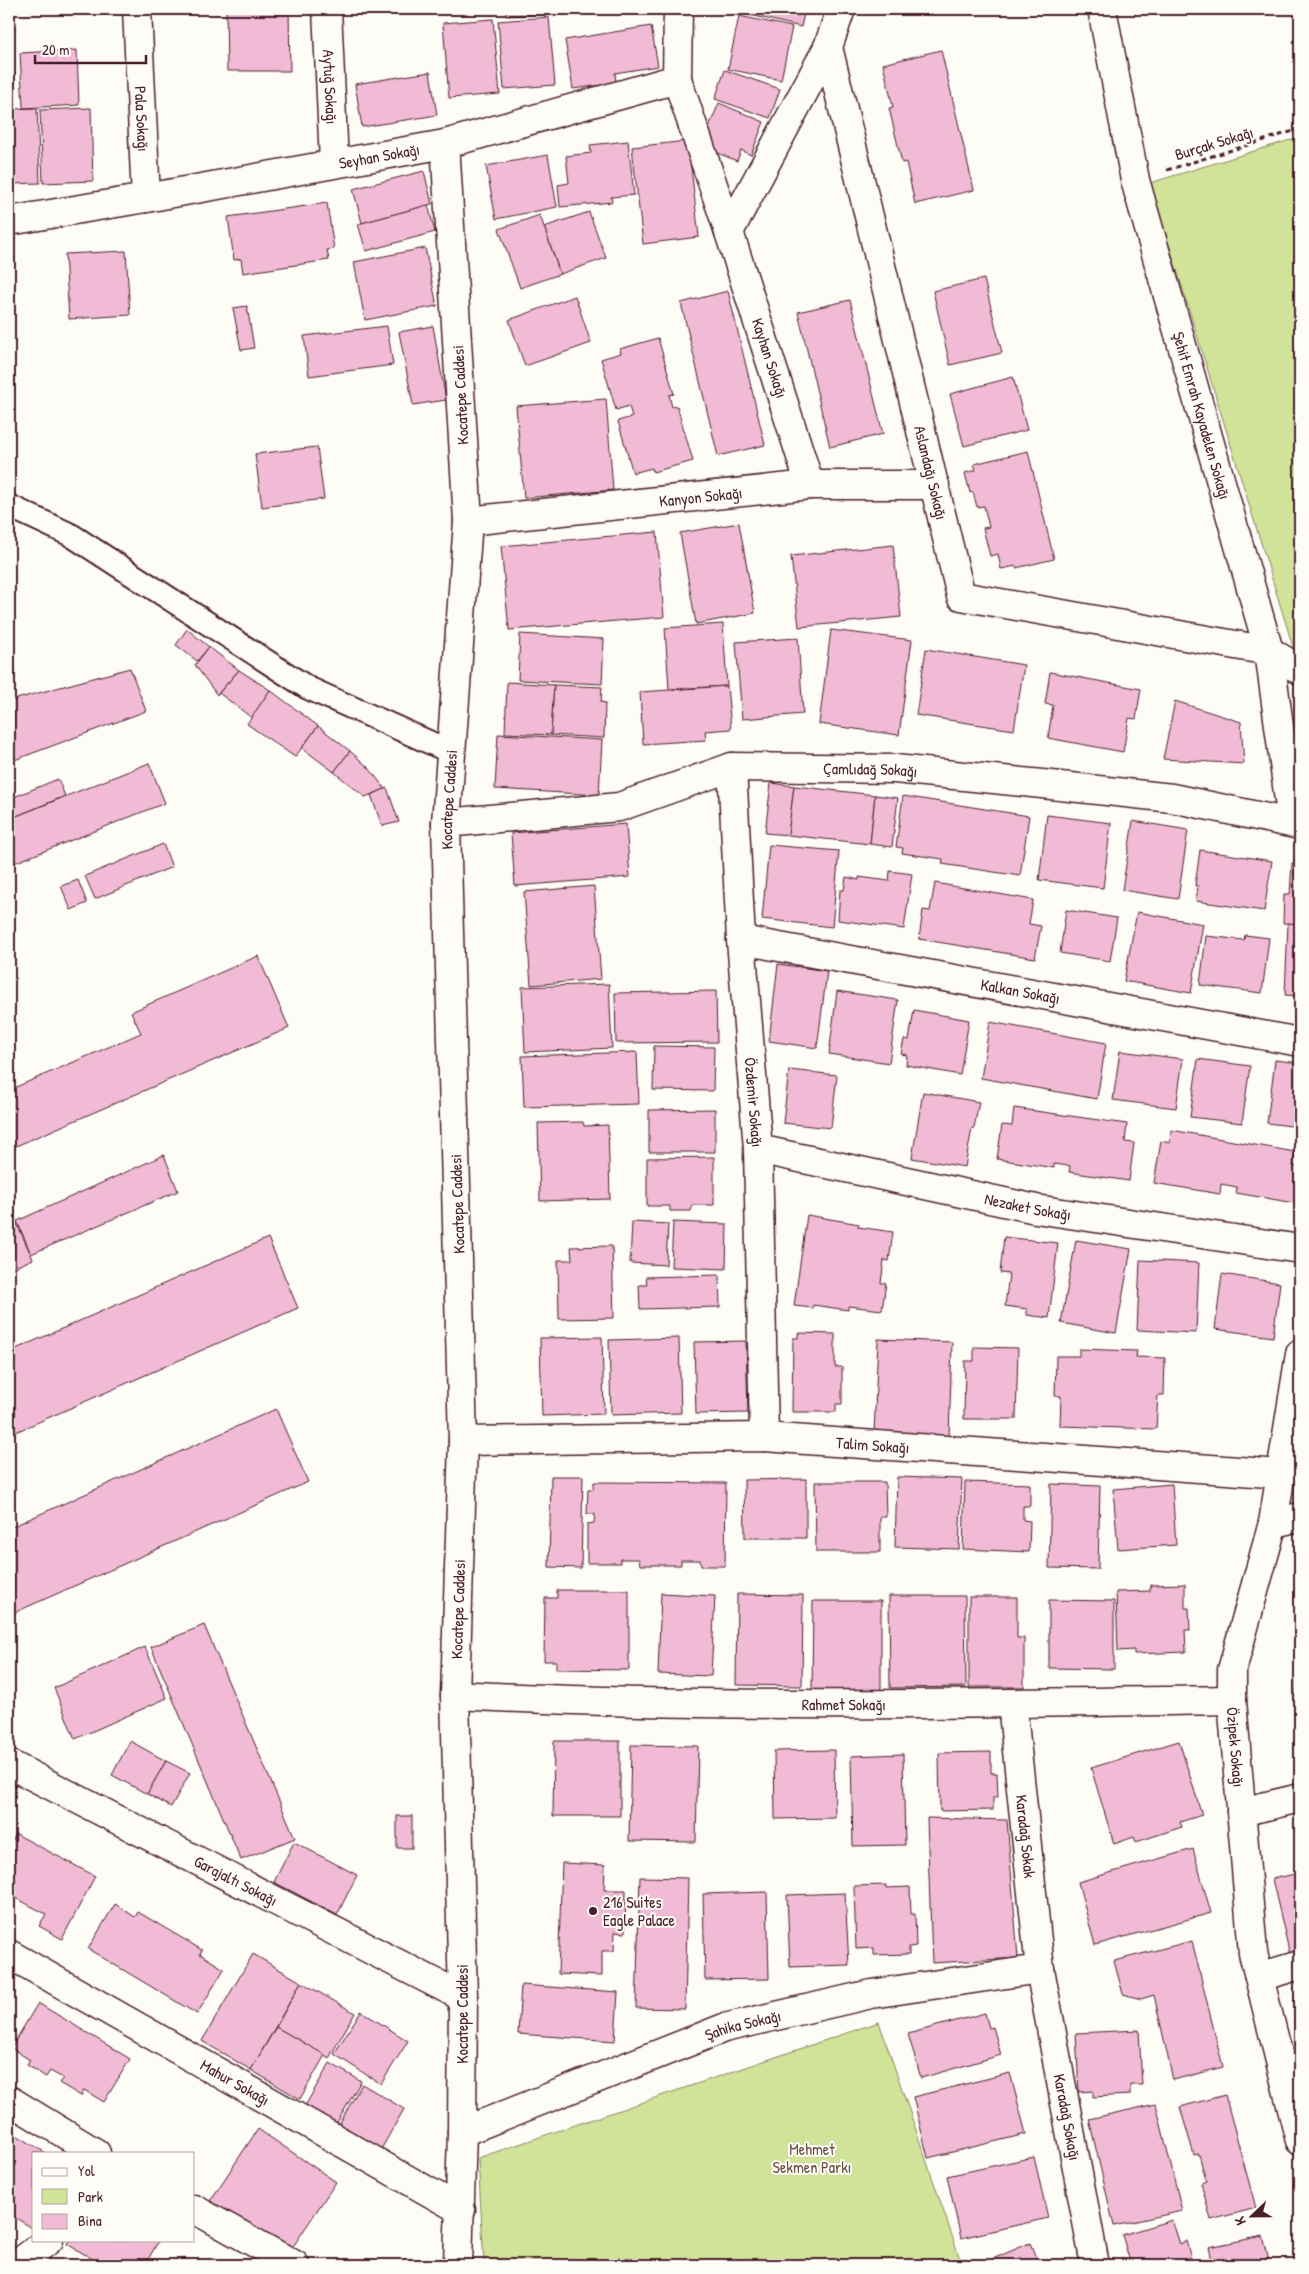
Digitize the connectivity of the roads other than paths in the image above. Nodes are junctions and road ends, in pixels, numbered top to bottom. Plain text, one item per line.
1 (138, 9) edge
2 (327, 9) edge
3 (678, 9) edge
4 (841, 9) edge
5 (1102, 9) edge
6 (828, 47) junction
7 (677, 79) junction
8 (445, 144) junction
9 (334, 163) junction
10 (146, 198) junction
11 (9, 221) edge
12 (729, 232) junction
13 (810, 485) junction
14 (935, 485) junction
15 (9, 506) edge
16 (468, 521) junction
17 (1269, 651) junction
18 (1300, 670) edge
19 (451, 752) junction
20 (732, 767) junction
21 (446, 823) junction
22 (1296, 824) edge
23 (740, 940) junction
24 (1300, 1042) edge
25 (758, 1150) junction
26 (1300, 1249) edge
27 (1300, 1354) edge
28 (764, 1437) junction
29 (464, 1441) junction
30 (1282, 1474) junction
31 (1300, 1517) edge
32 (1272, 1524) junction
33 (455, 1695) junction
34 (1232, 1700) junction
35 (1012, 1703) junction
36 (9, 1764) edge
37 (1300, 1798) edge
38 (1241, 1812) junction
39 (9, 1954) edge
40 (1300, 1965) edge
41 (1040, 1969) junction
42 (1259, 1977) junction
43 (463, 1997) junction
44 (9, 2100) edge
45 (462, 2132) junction
46 (1300, 2141) edge
47 (94, 2152) edge
48 (195, 2209) edge
49 (461, 2210) junction
50 (46, 2242) edge
51 (16, 2265) edge
52 (295, 2265) edge
53 (458, 2265) edge
54 (1095, 2265) edge

1 - 10 street, Pala Sokağı
2 - 9 street, Aytuğ Sokağı
3 - 7 street
4 - 6 street
5 - 17 street, Şehit Emrah Kayadelen Sokağı
6 - 12 street
6 - 14 street, Aslandağı Sokağı
7 - 8 street, Seyhan Sokağı
7 - 12 street, Kayhan Sokağı
8 - 9 street, Seyhan Sokağı
8 - 16 street, Kocatepe Caddesi
9 - 10 street, Seyhan Sokağı
10 - 11 street, Seyhan Sokağı
12 - 13 street, Kayhan Sokağı
13 - 14 street, Kanyon Sokağı
13 - 16 street, Kanyon Sokağı
14 - 17 street, Aslandağı Sokağı
15 - 19 lane
16 - 19 street, Kocatepe Caddesi
17 - 18 street, Aslandağı Sokağı
17 - 22 street, Şehit Emrah Kayadelen Sokağı
19 - 21 street, Kocatepe Caddesi
20 - 21 street, Çamlıdağ Sokağı
20 - 22 street, Çamlıdağ Sokağı
20 - 23 street, Özdemir Sokağı
21 - 29 street, Kocatepe Caddesi
23 - 24 street, Kalkan Sokağı
23 - 25 street, Özdemir Sokağı
25 - 26 street, Nezaket Sokağı
25 - 28 street, Özdemir Sokağı
27 - 30 street, Özipek Sokağı
28 - 29 street, Talim Sokağı
28 - 30 street, Talim Sokağı
29 - 33 street, Kocatepe Caddesi
30 - 32 street, Özipek Sokağı
31 - 32 street
32 - 34 street, Özipek Sokağı
33 - 35 street, Rahmet Sokağı
33 - 43 street, Kocatepe Caddesi
34 - 35 street, Rahmet Sokağı
34 - 38 street, Özipek Sokağı
35 - 41 street, Karadağ Sokak
36 - 43 street, Garajaltı Sokağı
37 - 38 street
38 - 42 street, Özipek Sokağı
39 - 49 street, Mahur Sokağı
40 - 42 street
41 - 45 street, Şahika Sokağı
41 - 54 street, Karadağ Sokağı
42 - 46 street, Özipek Sokağı
43 - 45 street, Kocatepe Caddesi
44 - 47 street
45 - 49 street, Kocatepe Caddesi
48 - 52 street
49 - 53 street, Kocatepe Caddesi
50 - 51 street

